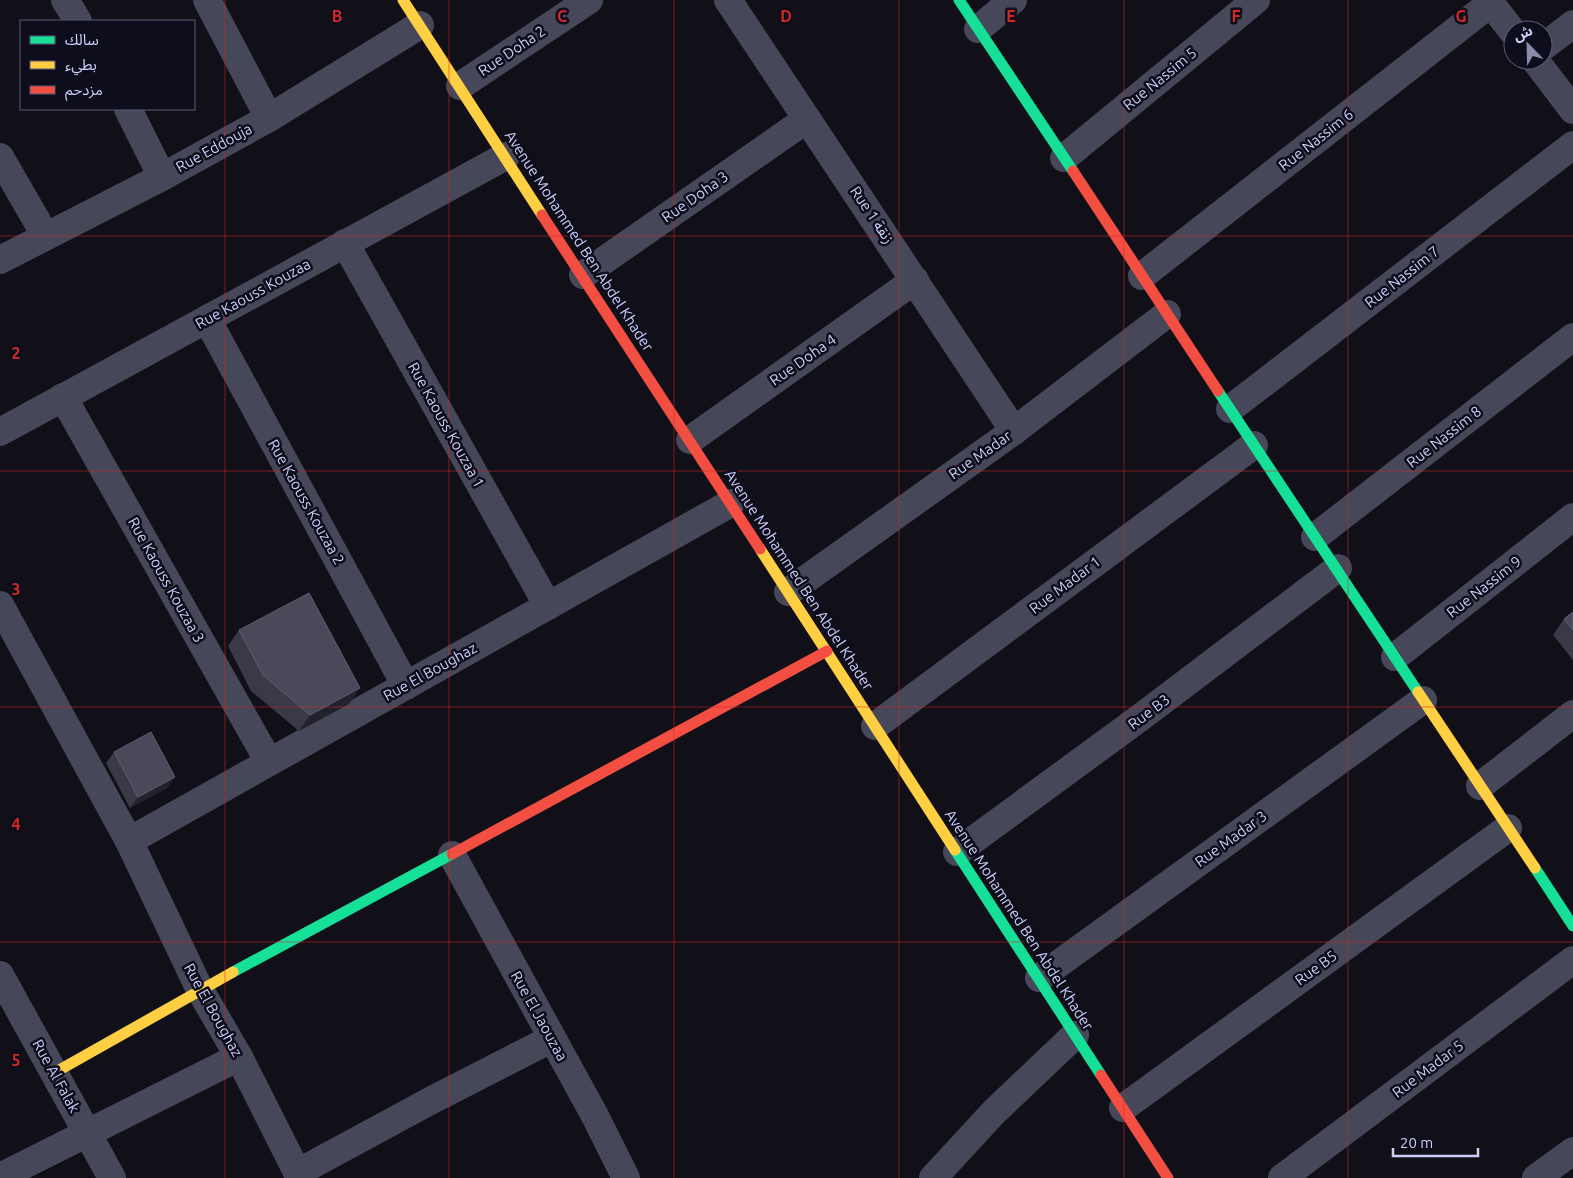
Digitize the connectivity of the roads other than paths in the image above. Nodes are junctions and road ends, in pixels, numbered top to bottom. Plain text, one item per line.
1 (65, 0) edge
2 (206, 0) edge
3 (403, 0) edge
4 (589, 0) edge
5 (728, 0) edge
6 (959, 0) edge
7 (1013, 0) edge
8 (1256, 0) edge
9 (1490, 2) edge
10 (77, 20) edge
11 (1504, 20) edge
12 (420, 24) junction
13 (1573, 24) edge
14 (978, 29) junction
15 (1553, 39) edge
16 (1542, 70) edge
17 (460, 86) junction
18 (128, 110) edge
19 (1573, 110) edge
20 (270, 118) junction
21 (807, 119) junction
22 (1573, 146) edge
23 (506, 156) junction
24 (0, 158) edge
25 (1064, 158) junction
26 (162, 177) junction
27 (44, 235) junction
28 (345, 243) junction
29 (0, 260) edge
30 (583, 275) junction
31 (1142, 276) junction
32 (915, 280) junction
33 (1167, 314) junction
34 (207, 319) junction
35 (1573, 336) edge
36 (63, 397) junction
37 (1230, 410) junction
38 (1014, 431) junction
39 (0, 432) edge
40 (690, 440) junction
41 (1254, 445) junction
42 (731, 504) junction
43 (1573, 517) edge
44 (1315, 537) junction
45 (1338, 568) junction
46 (788, 592) junction
47 (0, 605) edge
48 (548, 606) junction
49 (827, 651) junction
50 (1395, 657) junction
51 (406, 686) junction
52 (1423, 700) junction
53 (1573, 714) edge
54 (875, 726) junction
55 (269, 762) junction
56 (1480, 786) junction
57 (1508, 828) junction
58 (129, 841) junction
59 (957, 852) junction
60 (452, 855) junction
61 (1570, 916) edge
62 (1573, 960) edge
63 (0, 975) edge
64 (1039, 978) junction
65 (200, 990) junction
66 (1075, 1035) junction
67 (551, 1039) junction
68 (238, 1056) junction
69 (54, 1073) junction
70 (1123, 1108) junction
71 (87, 1132) junction
72 (1573, 1151) edge
73 (298, 1175) edge
74 (0, 1177) edge
75 (112, 1178) edge
76 (626, 1178) edge
77 (933, 1178) edge
78 (1168, 1178) edge
79 (1282, 1178) edge
80 (1536, 1178) edge

1 - 10 street
2 - 20 street
3 - 12 street, Avenue Mohammed Ben Abdel Khader
4 - 17 street, Rue Doha 2
5 - 21 street, Rue 1 زنقة
6 - 14 street
7 - 14 street
8 - 25 street, Rue Nassim 5
9 - 11 street
9 - 31 street, Rue Nassim 6
12 - 17 street, Avenue Mohammed Ben Abdel Khader
12 - 20 street, Rue Eddouja
13 - 15 street
14 - 25 street
16 - 19 street
17 - 23 street, Avenue Mohammed Ben Abdel Khader
18 - 26 street
20 - 26 street, Rue Eddouja
21 - 30 street, Rue Doha 3
21 - 32 street, Rue 1 زنقة
22 - 37 street, Rue Nassim 7
23 - 28 street, Rue Kaouss Kouzaa
23 - 30 street, Avenue Mohammed Ben Abdel Khader
24 - 27 street
25 - 31 street
26 - 27 street, Rue Eddouja
27 - 29 street, Rue Eddouja
28 - 34 street, Rue Kaouss Kouzaa
28 - 48 street, Rue Kaouss Kouzaa 1
30 - 40 street, Avenue Mohammed Ben Abdel Khader
31 - 33 street
32 - 38 street, Rue 1 زنقة
32 - 40 street, Rue Doha 4
33 - 37 street
33 - 38 street, Rue Madar
34 - 36 street, Rue Kaouss Kouzaa
34 - 51 street, Rue Kaouss Kouzaa 2
35 - 44 street, Rue Nassim 8
36 - 39 street, Rue Kaouss Kouzaa
36 - 55 street, Rue Kaouss Kouzaa 3
37 - 41 street
38 - 46 street, Rue Madar
40 - 42 street, Avenue Mohammed Ben Abdel Khader
41 - 44 street
41 - 54 street, Rue Madar 1
42 - 46 street, Avenue Mohammed Ben Abdel Khader
42 - 48 street, Rue El Boughaz
43 - 50 street, Rue Nassim 9
44 - 45 street
45 - 50 street
45 - 59 street, Rue B3
46 - 49 street, Avenue Mohammed Ben Abdel Khader
47 - 58 street, Rue El Boughaz
48 - 51 street, Rue El Boughaz
49 - 54 street, Avenue Mohammed Ben Abdel Khader
49 - 60 street
50 - 52 street
51 - 55 street, Rue El Boughaz
52 - 56 street
52 - 64 street, Rue Madar 3
53 - 56 street
54 - 59 street, Avenue Mohammed Ben Abdel Khader
55 - 58 street, Rue El Boughaz
56 - 57 street
57 - 61 street
57 - 70 street, Rue B5
58 - 65 street, Rue El Boughaz
59 - 64 street, Avenue Mohammed Ben Abdel Khader
60 - 65 street
60 - 67 street, Rue El Jaouzaa
62 - 79 street, Rue Madar 5
63 - 69 street, Rue Al Falak
64 - 66 street, Avenue Mohammed Ben Abdel Khader
65 - 68 street, Rue El Boughaz
65 - 69 street
66 - 70 street, Avenue Mohammed Ben Abdel Khader
66 - 77 street
67 - 73 street
67 - 76 street, Rue El Jaouzaa
68 - 71 street
68 - 73 street, Rue El Boughaz
69 - 71 street, Rue Al Falak
70 - 78 street, Avenue Mohammed Ben Abdel Khader
71 - 74 street
71 - 75 street, Rue Al Falak
72 - 80 street

